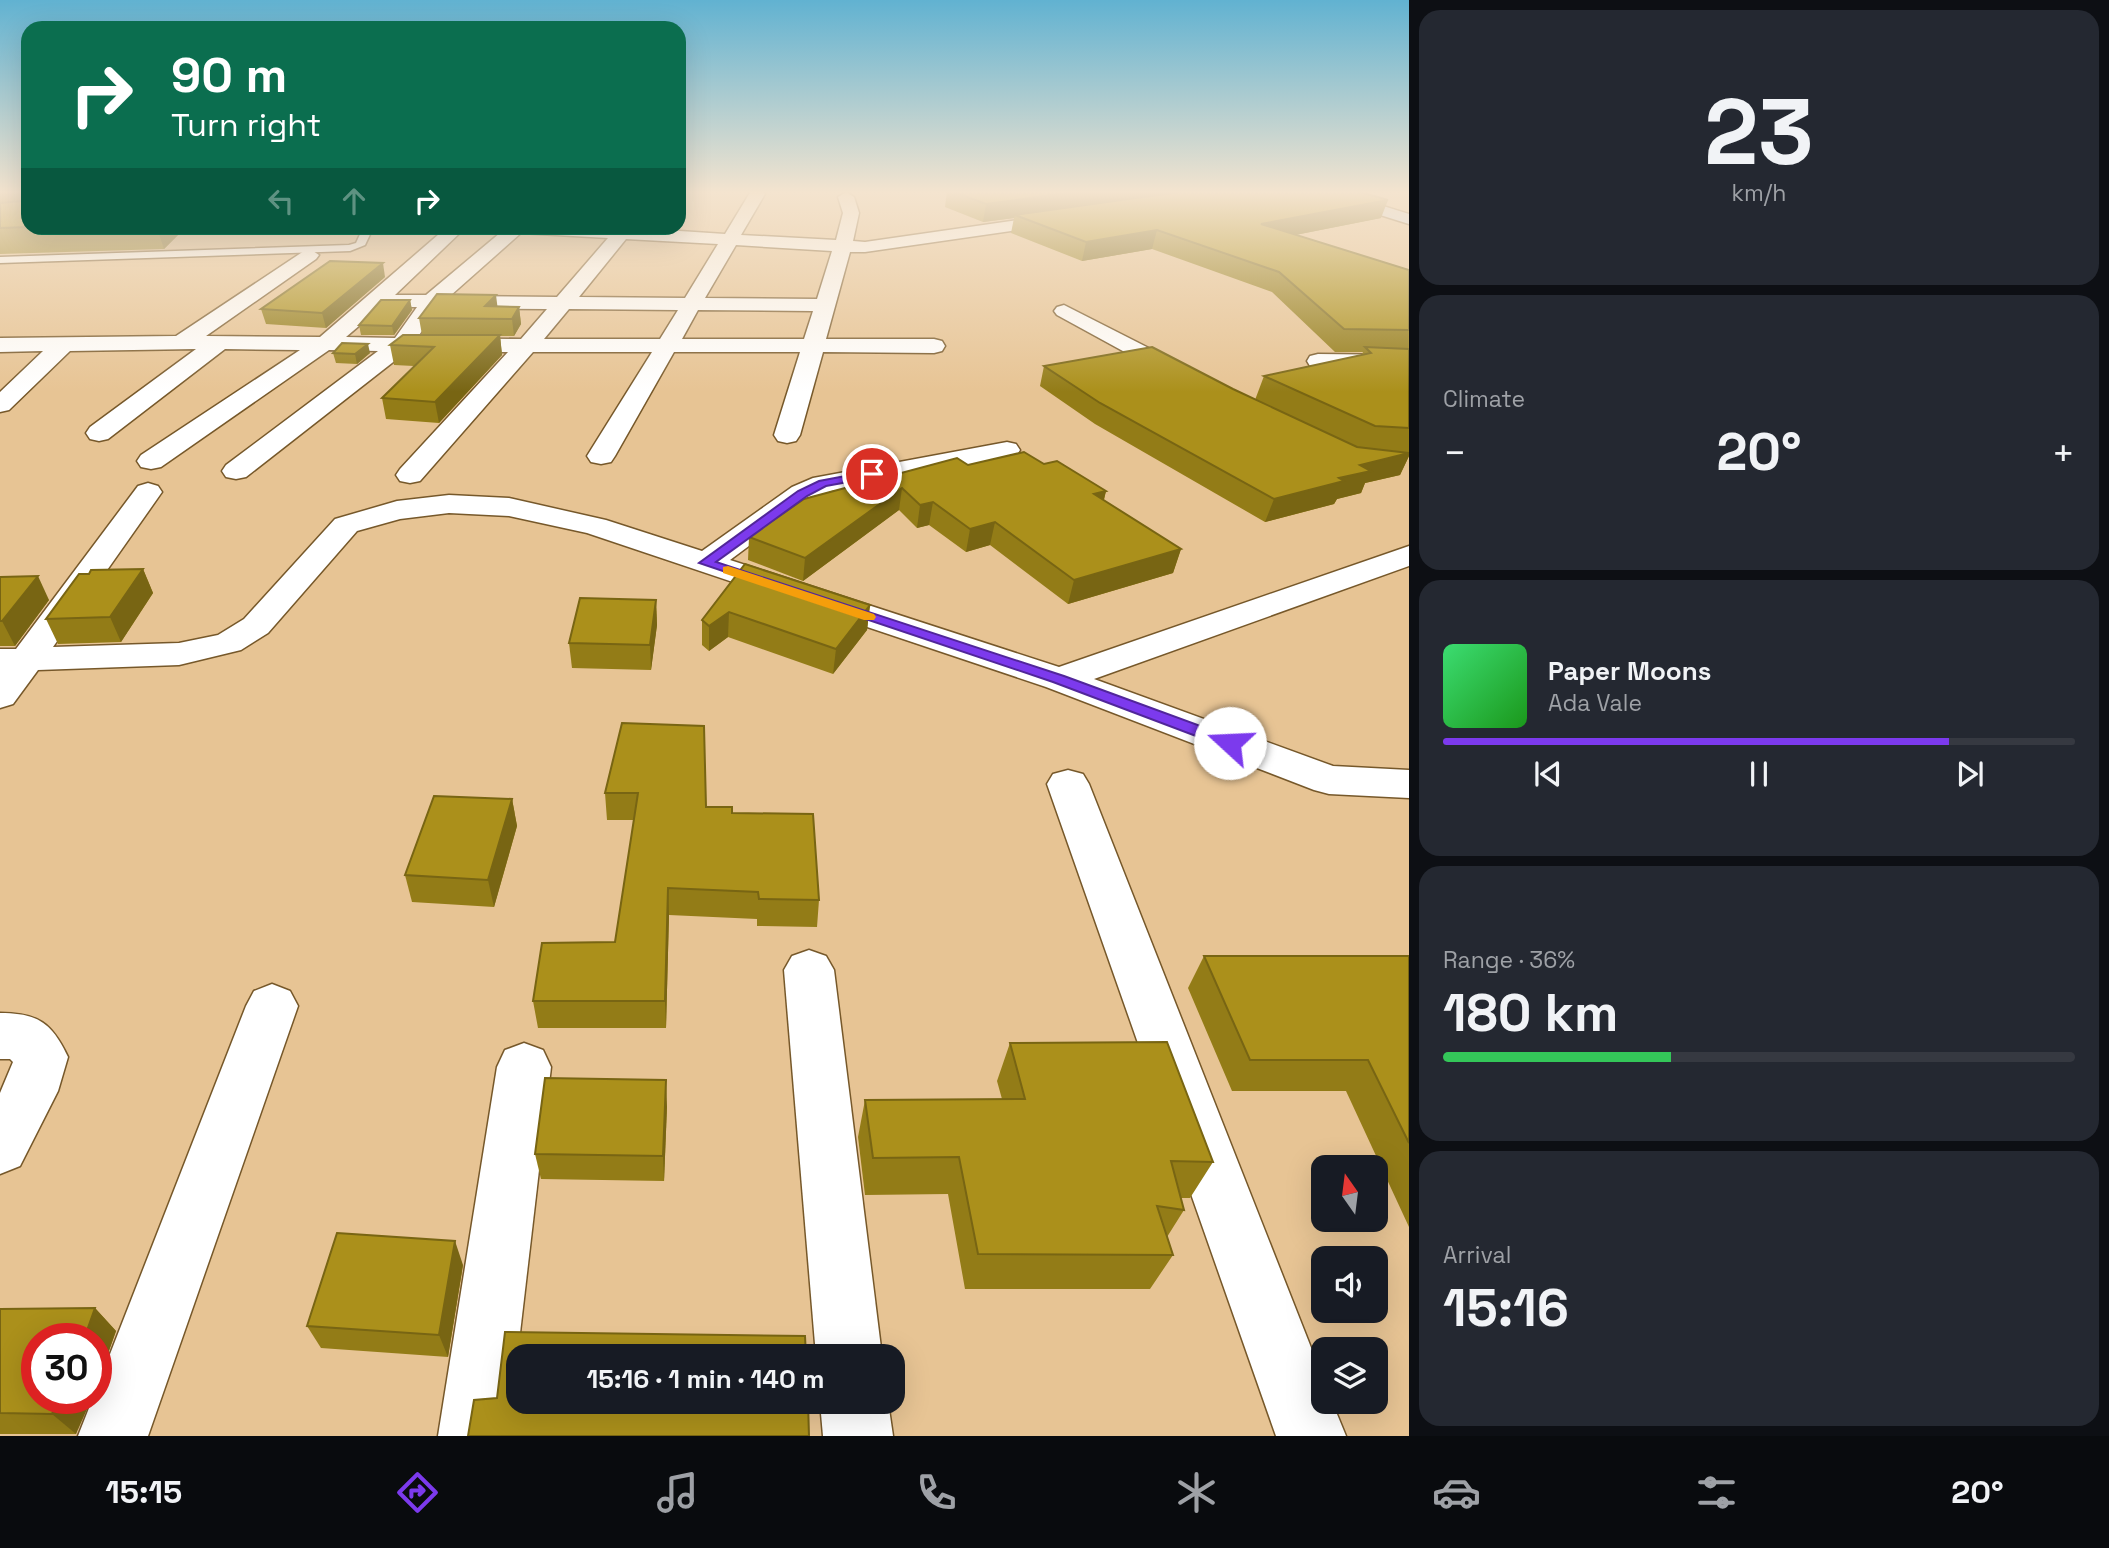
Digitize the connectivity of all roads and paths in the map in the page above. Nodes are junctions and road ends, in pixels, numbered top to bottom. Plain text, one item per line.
1 (58, 258) edge
2 (306, 258) edge
3 (423, 258) edge
4 (482, 258) edge
5 (599, 258) edge
6 (719, 258) edge
7 (839, 258) edge
8 (0, 260) edge
9 (381, 296) junction
10 (437, 297) junction
11 (564, 298) junction
12 (694, 299) junction
13 (827, 300) junction
14 (1064, 311) dead end
15 (182, 342) junction
16 (220, 342) junction
17 (327, 342) junction
18 (64, 344) junction
19 (528, 344) junction
20 (668, 344) junction
21 (0, 345) edge
22 (401, 345) junction
23 (814, 345) junction
24 (934, 346) dead end
25 (1318, 361) edge
26 (1409, 362) edge
27 (1199, 383) edge
28 (0, 405) edge
29 (99, 433) dead end
30 (787, 435) dead end
31 (1007, 450) dead end
32 (601, 456) dead end
33 (236, 471) dead end
34 (410, 475) dead end
35 (1409, 555) edge
36 (706, 563) junction
37 (13, 660) edge
38 (1059, 679) junction
39 (0, 696) edge
40 (1068, 784) dead end
41 (1409, 784) edge
42 (809, 970) dead end
43 (272, 1006) dead end
44 (0, 1036) edge
45 (524, 1067) dead end
46 (0, 1147) edge
47 (848, 1344) edge
48 (855, 1414) edge
49 (113, 1436) edge
50 (473, 1436) edge
51 (858, 1436) edge
52 (1311, 1436) edge

1 - 8 lane
2 - 15 street
3 - 9 street
4 - 10 street
5 - 11 street
6 - 12 street
7 - 13 street
9 - 10 street
9 - 17 street
10 - 11 street
10 - 22 street
11 - 12 street
11 - 19 street
12 - 13 street
12 - 20 street
13 - 23 street
14 - 27 street
15 - 16 street
15 - 18 street
16 - 17 street
16 - 29 street
17 - 22 street
17 - 37 street
18 - 21 street
18 - 28 street
19 - 20 street
19 - 22 street
19 - 34 street
20 - 23 street
20 - 32 street
22 - 33 street
23 - 24 street
23 - 30 street
25 - 26 street
31 - 36 street
35 - 38 street
36 - 37 street
36 - 38 street
37 - 39 street
38 - 41 street
40 - 52 street
42 - 47 street
43 - 49 street
44 - 46 street
45 - 50 street
48 - 51 street

